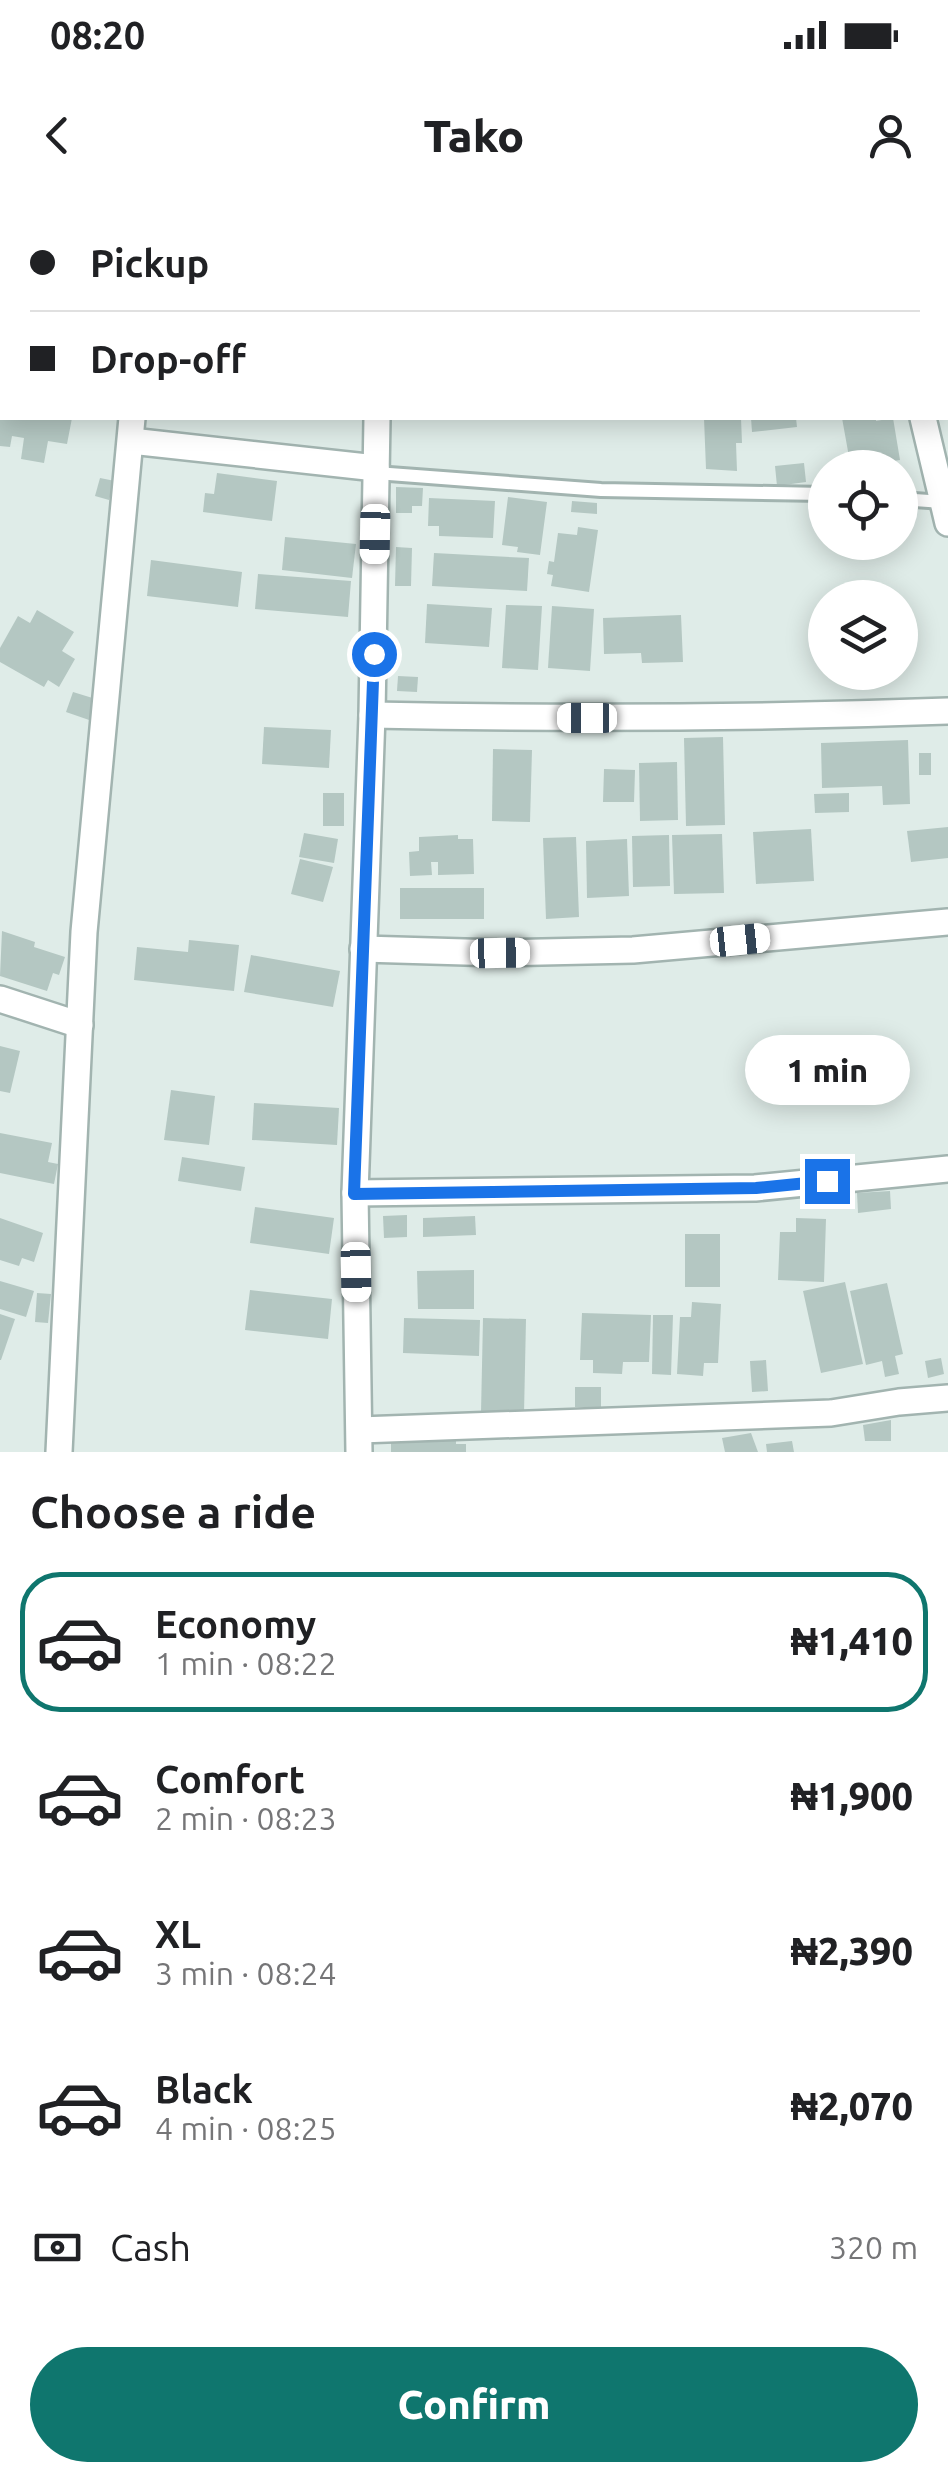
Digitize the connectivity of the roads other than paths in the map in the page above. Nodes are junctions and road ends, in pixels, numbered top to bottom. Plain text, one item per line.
1 (377, 420) edge
2 (923, 420) edge
3 (131, 429) edge
4 (376, 470) junction
5 (808, 494) edge
6 (918, 504) edge
7 (946, 512) edge
8 (948, 711) edge
9 (372, 715) junction
10 (948, 922) edge
11 (363, 949) junction
12 (0, 999) edge
13 (80, 1024) junction
14 (948, 1169) edge
15 (354, 1194) junction
16 (948, 1398) edge
17 (360, 1441) edge
18 (59, 1452) edge

1 - 4 street
2 - 7 street
3 - 4 street
3 - 13 street
4 - 5 lane
4 - 9 street
6 - 7 lane
8 - 9 street
9 - 11 street
10 - 11 street
11 - 15 street
12 - 13 street
13 - 18 street
14 - 15 street
15 - 17 street
16 - 17 street

